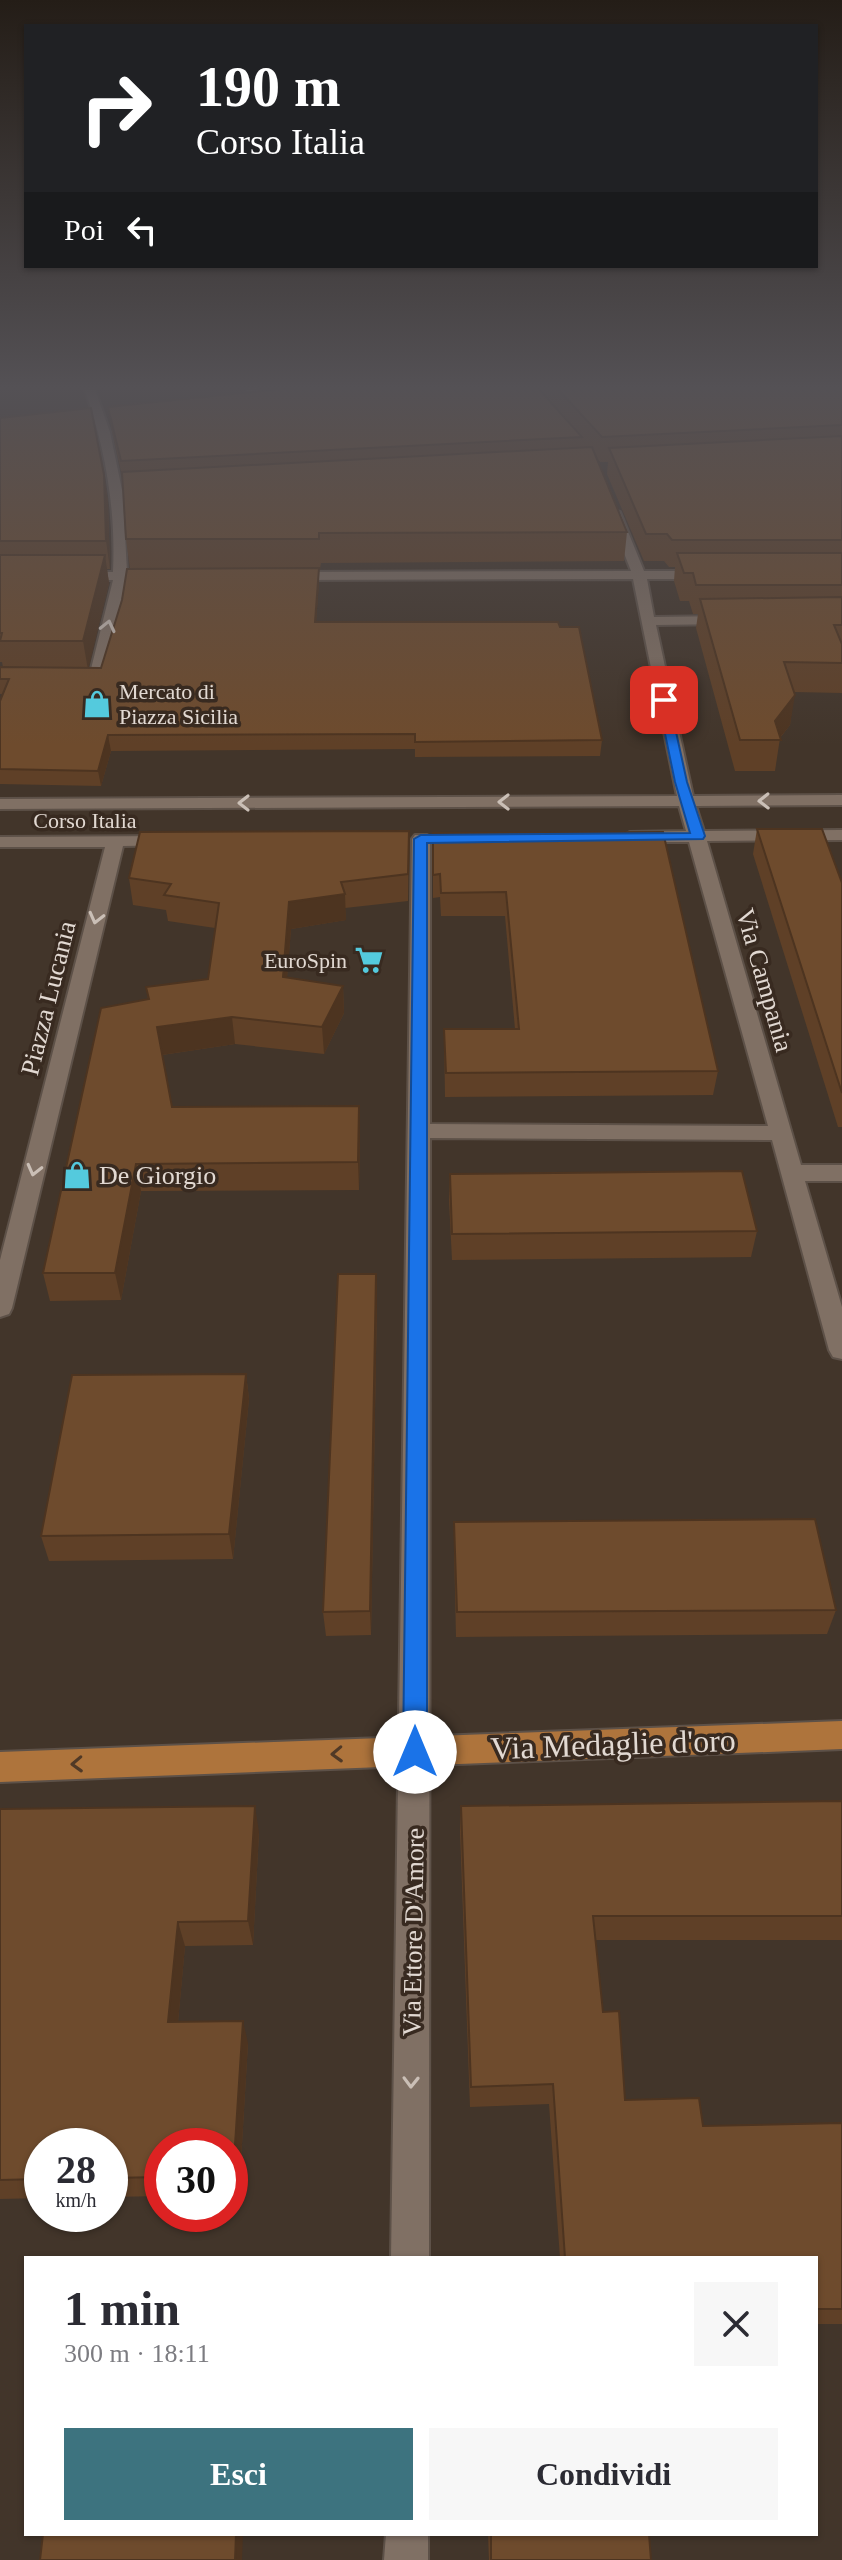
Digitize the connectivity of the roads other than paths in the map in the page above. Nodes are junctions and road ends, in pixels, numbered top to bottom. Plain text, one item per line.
1 (118, 506) edge
2 (611, 506) edge
3 (718, 575) edge
4 (60, 576) edge
5 (120, 576) junction
6 (168, 576) edge
7 (278, 576) edge
8 (637, 585) junction
9 (737, 620) edge
10 (647, 621) junction
11 (55, 677) edge
12 (842, 800) edge
13 (687, 802) junction
14 (0, 804) edge
15 (842, 835) edge
16 (698, 836) junction
17 (619, 837) edge
18 (418, 839) dead end
19 (193, 841) edge
20 (0, 842) edge
21 (115, 842) junction
22 (419, 1131) junction
23 (781, 1133) junction
24 (792, 1173) junction
25 (842, 1173) edge
26 (0, 1308) edge
27 (842, 1350) edge
28 (842, 1735) edge
29 (415, 1752) junction
30 (0, 1767) edge
31 (410, 2256) edge
32 (407, 2536) edge
33 (406, 2560) edge

1 - 5 street
2 - 8 street, Via Campania
3 - 8 street
4 - 5 street
5 - 6 street
11 -> 5 street
7 - 8 street
8 - 10 street, Via Campania
9 - 10 street
10 - 13 street, Via Campania
12 -> 13 street, Corso Italia
13 -> 14 street, Corso Italia
13 - 16 street, Via Campania
15 - 16 street
16 - 17 street
16 - 23 street, Via Campania
18 - 22 street, Via Ettore D'Amore
19 - 21 street, Corso Italia
20 - 21 street, Corso Italia
21 -> 26 street, Piazza Lucania
22 - 23 street
22 - 29 street, Via Ettore D'Amore
23 - 24 street, Via Campania
24 - 25 street
24 - 27 street, Via Campania
28 - 29 main road, Via Medaglie d'oro
29 -> 30 main road, Via Medaglie d'oro
29 -> 31 street, Via Ettore D'Amore
32 - 33 street

